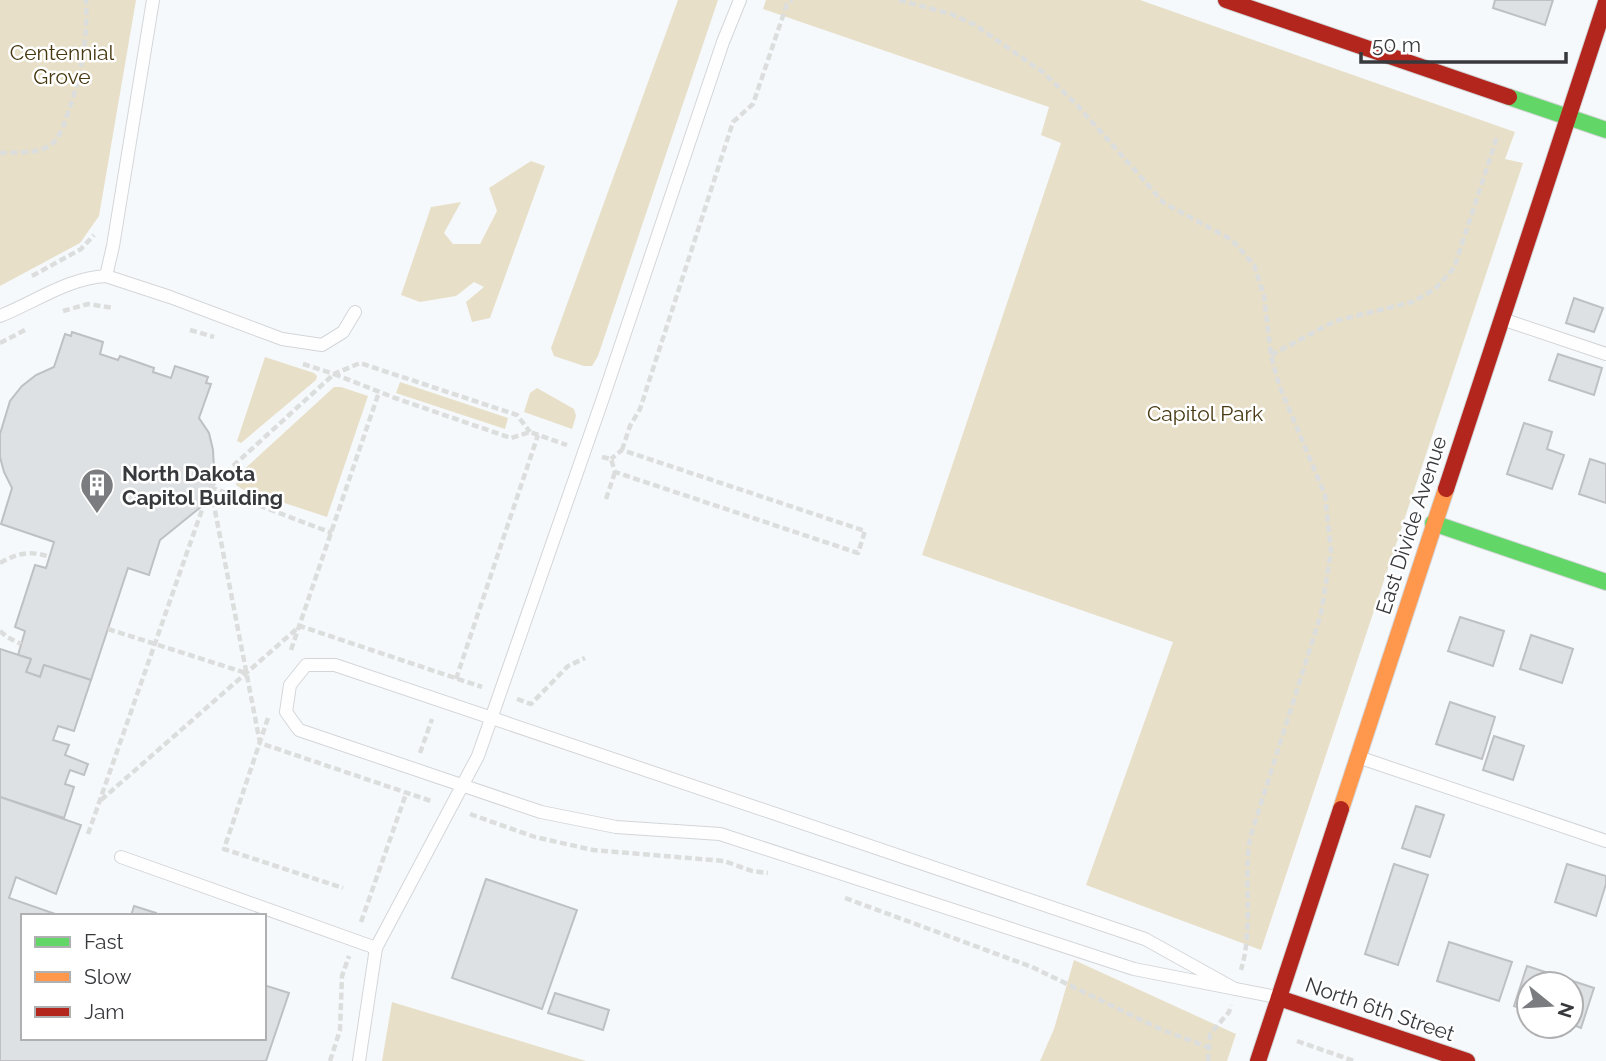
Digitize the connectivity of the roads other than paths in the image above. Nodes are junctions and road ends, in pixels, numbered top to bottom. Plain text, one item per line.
1 (153, 0) edge
2 (740, 0) edge
3 (1226, 0) edge
4 (1606, 2) edge
5 (1568, 117) junction
6 (1606, 130) edge
7 (106, 276) junction
8 (355, 312) dead end
9 (0, 316) edge
10 (1502, 319) junction
11 (1606, 354) edge
12 (1433, 523) junction
13 (1606, 582) edge
14 (491, 718) junction
15 (1358, 757) junction
16 (462, 785) junction
17 (1606, 841) edge
18 (121, 857) dead end
19 (376, 948) junction
20 (1235, 989) junction
21 (1279, 998) junction
22 (359, 1061) edge
23 (1258, 1061) edge
24 (1467, 1061) edge

1 - 7 lane
2 - 14 lane
3 - 5 street
4 - 5 street, East Divide Avenue
5 - 6 street
5 - 10 street, East Divide Avenue
7 - 8 lane
7 - 9 lane
10 - 11 lane
10 - 12 street, East Divide Avenue
12 - 13 street
12 - 15 street, East Divide Avenue
14 - 16 lane
14 - 16 lane
14 - 20 lane
15 - 17 lane
15 - 21 street, East Divide Avenue
16 - 19 lane
16 - 20 lane
18 - 19 lane
19 - 22 lane
20 - 21 lane
21 - 23 street, East Divide Avenue
21 - 24 street, North 6th Street

